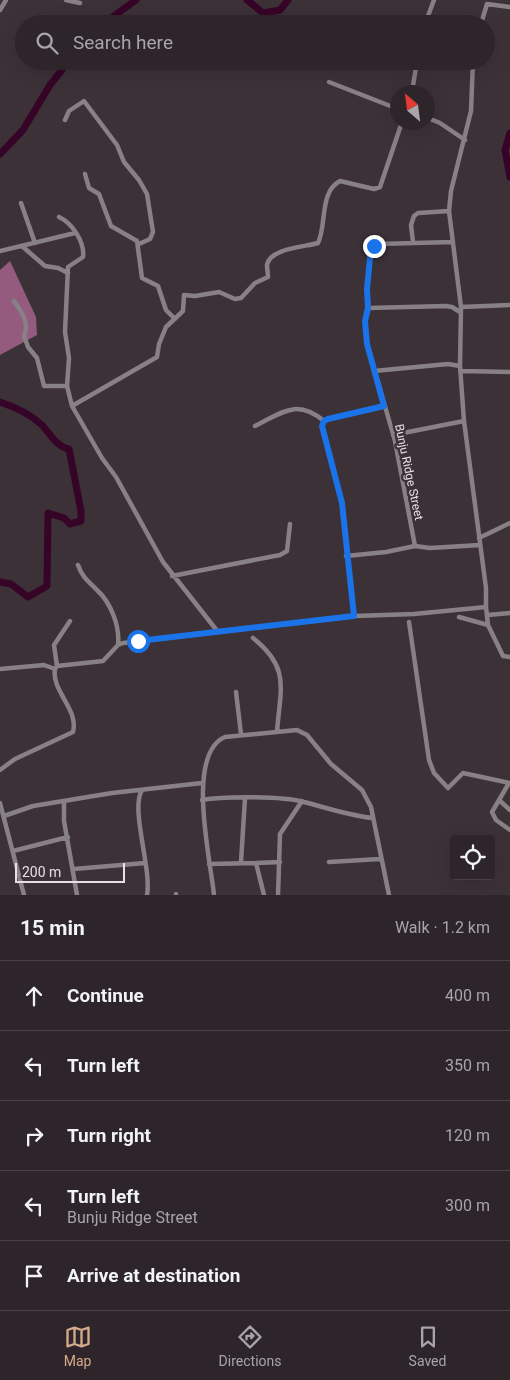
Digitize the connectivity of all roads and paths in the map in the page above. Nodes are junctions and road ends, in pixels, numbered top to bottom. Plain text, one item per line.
1 (6, 0) edge
2 (66, 0) edge
3 (434, 0) edge
4 (488, 2) edge
5 (80, 3) dead end
6 (510, 7) edge
7 (0, 10) edge
8 (428, 15) edge
9 (484, 15) edge
10 (416, 70) edge
11 (473, 70) edge
12 (329, 82) dead end
13 (413, 85) edge
14 (390, 106) edge
15 (65, 120) dead end
16 (435, 121) edge
17 (399, 130) edge
18 (465, 140) junction
19 (85, 174) dead end
20 (21, 203) dead end
21 (449, 211) junction
22 (59, 217) dead end
23 (74, 233) junction
24 (413, 242) junction
25 (453, 242) junction
26 (35, 243) junction
27 (139, 244) junction
28 (23, 247) junction
29 (0, 251) edge
30 (68, 273) junction
31 (14, 301) dead end
32 (510, 305) edge
33 (368, 308) junction
34 (461, 309) junction
35 (175, 319) junction
36 (461, 368) junction
37 (374, 371) junction
38 (510, 372) edge
39 (67, 386) junction
40 (72, 406) junction
41 (384, 406) junction
42 (324, 421) junction
43 (464, 421) junction
44 (255, 426) dead end
45 (393, 434) junction
46 (510, 523) edge
47 (290, 524) dead end
48 (479, 538) junction
49 (480, 545) junction
50 (415, 546) junction
51 (346, 556) junction
52 (78, 565) dead end
53 (172, 576) junction
54 (486, 607) junction
55 (510, 613) edge
56 (354, 616) junction
57 (488, 616) junction
58 (459, 618) dead end
59 (70, 622) dead end
60 (409, 622) dead end
61 (488, 625) junction
62 (218, 632) junction
63 (253, 638) dead end
64 (118, 645) junction
65 (510, 657) edge
66 (56, 667) junction
67 (0, 669) edge
68 (236, 692) dead end
69 (277, 732) junction
70 (241, 734) junction
71 (0, 770) edge
72 (202, 783) junction
73 (509, 783) edge
74 (142, 790) junction
75 (245, 798) junction
76 (202, 800) junction
77 (499, 800) junction
78 (302, 801) junction
79 (64, 802) junction
80 (0, 803) edge
81 (510, 810) edge
82 (4, 816) junction
83 (372, 818) junction
84 (510, 830) edge
85 (68, 837) junction
86 (12, 851) junction
87 (380, 858) junction
88 (241, 862) junction
89 (280, 862) junction
90 (329, 862) dead end
91 (145, 863) junction
92 (256, 863) junction
93 (209, 864) junction
94 (74, 869) junction
95 (24, 895) edge
96 (78, 895) edge
97 (147, 895) edge
98 (214, 895) edge
99 (264, 895) edge
100 (278, 895) edge
101 (389, 895) edge

1 - 7 street
2 - 5 street
3 - 8 street
4 - 6 street
4 - 9 street
10 - 13 street
11 - 18 street
12 - 14 street
15 - 27 street
16 - 18 street
17 - 35 street
18 - 21 street
19 - 27 street
20 - 26 street
21 - 24 street
21 - 25 street
22 - 23 street
23 - 26 street
23 - 30 street
24 - 25 street, Bunju Ridge Street
24 - 33 street, Bunju Ridge Street
25 - 34 street
26 - 28 street
27 - 35 street
28 - 29 street
28 - 30 street
30 - 39 street
31 - 39 street
32 - 34 street
33 - 34 street
33 - 37 street, Bunju Ridge Street
34 - 36 street
35 - 40 street
36 - 37 street
36 - 38 street
36 - 43 street
37 - 41 street, Bunju Ridge Street
39 - 40 street
40 - 53 street
41 - 42 street
41 - 45 street, Bunju Ridge Street
42 - 44 street
42 - 51 street
43 - 45 street
43 - 48 street
45 - 50 street, Bunju Ridge Street
46 - 48 street
47 - 53 street
48 - 49 street
49 - 50 street
49 - 54 street
50 - 51 street
51 - 56 street
52 - 64 street
53 - 62 street
54 - 56 street
54 - 57 street
55 - 57 street
56 - 62 street
57 - 61 street
58 - 61 street
59 - 66 street
60 - 73 street
61 - 65 street
62 - 64 street
63 - 69 street
64 - 66 street
66 - 67 street
66 - 71 street
68 - 70 street
69 - 70 street
69 - 83 street
70 - 72 street
72 - 74 street
72 - 76 street
73 - 77 street
74 - 79 street
74 - 91 street
75 - 76 street
75 - 78 street
75 - 88 street
76 - 93 street
77 - 81 street
77 - 84 street
78 - 83 street
78 - 89 street
79 - 82 street
79 - 85 street
80 - 82 street
82 - 86 street
83 - 87 street
85 - 86 street
85 - 94 street
86 - 95 street
87 - 90 street
87 - 101 street
88 - 92 street
88 - 93 street
89 - 92 street
89 - 100 street
91 - 94 street
91 - 97 street
92 - 99 street
93 - 98 street
94 - 96 street

